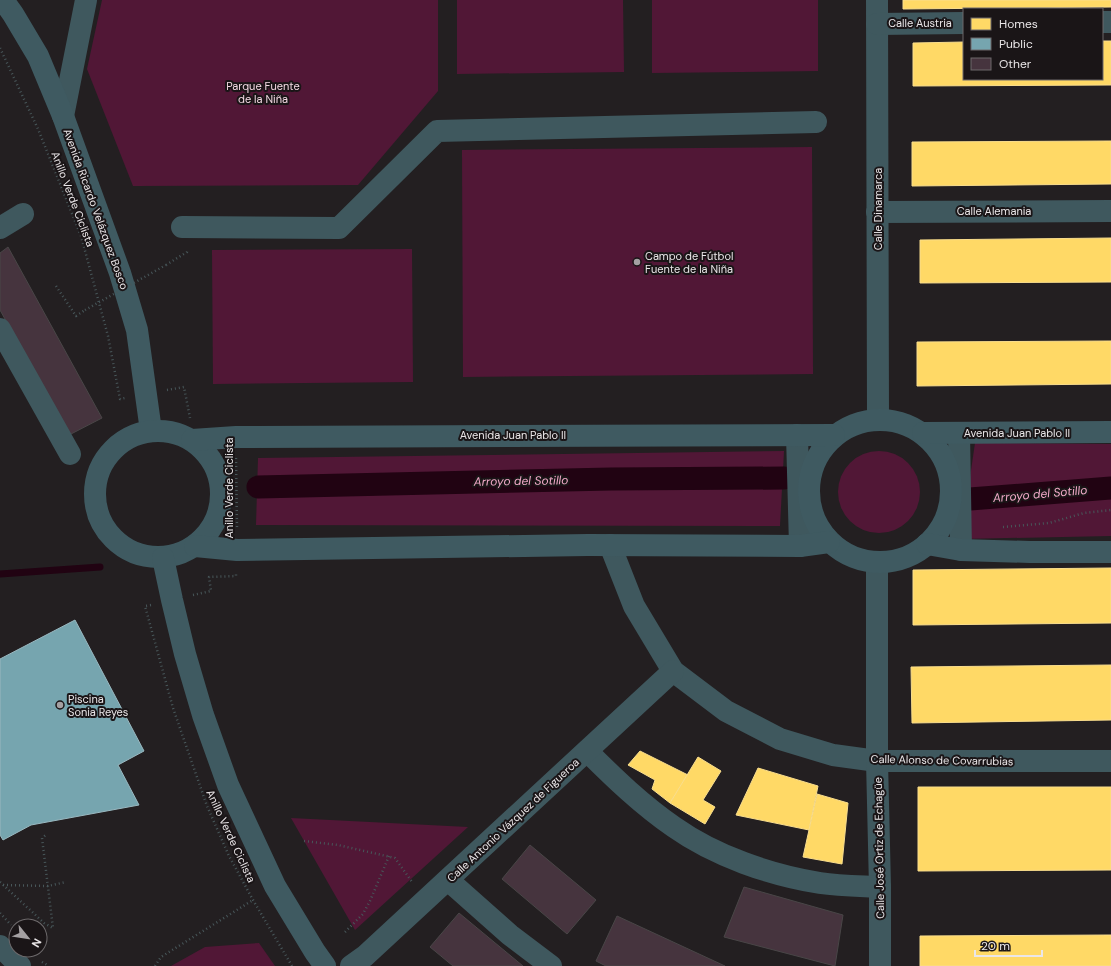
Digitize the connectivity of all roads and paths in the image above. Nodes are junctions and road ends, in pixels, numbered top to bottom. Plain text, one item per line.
1 (3, 0) edge
2 (86, 0) edge
3 (877, 0) edge
4 (963, 23) edge
5 (877, 24) junction
6 (0, 48) edge
7 (63, 116) junction
8 (816, 122) dead end
9 (1111, 211) edge
10 (878, 212) junction
11 (22, 214) dead end
12 (182, 227) dead end
13 (0, 228) edge
14 (166, 265) dead end
15 (56, 286) dead end
16 (0, 329) edge
17 (145, 395) junction
18 (878, 418) junction
19 (151, 431) junction
20 (191, 432) junction
21 (1111, 432) edge
22 (923, 433) junction
23 (960, 433) junction
24 (797, 435) junction
25 (834, 435) junction
26 (236, 437) junction
27 (70, 454) dead end
28 (1111, 510) edge
29 (1002, 527) dead end
30 (829, 542) junction
31 (928, 544) junction
32 (195, 546) junction
33 (610, 546) junction
34 (800, 546) junction
35 (237, 550) junction
36 (961, 550) junction
37 (1111, 552) edge
38 (163, 558) junction
39 (877, 563) junction
40 (172, 600) junction
41 (673, 671) junction
42 (587, 751) junction
43 (877, 761) junction
44 (1111, 761) edge
45 (48, 834) dead end
46 (304, 841) dead end
47 (389, 856) junction
48 (448, 880) junction
49 (0, 882) edge
50 (66, 882) dead end
51 (3, 885) junction
52 (48, 886) junction
53 (275, 886) junction
54 (880, 887) junction
55 (253, 900) junction
56 (425, 900) junction
57 (0, 913) edge
58 (8, 922) edge
59 (346, 932) dead end
60 (0, 946) edge
61 (20, 966) edge
62 (155, 966) edge
63 (292, 966) edge
64 (325, 966) edge
65 (351, 966) edge
66 (551, 966) edge
67 (880, 966) edge

1 - 7 street, Avenida Ricardo Velázquez Bosco
2 - 7 street
3 - 5 street, Calle Dinamarca
4 - 5 street, Calle Austria
5 - 10 street, Calle Dinamarca
6 - 17 path, Anillo Verde Ciclista
7 - 17 street, Avenida Ricardo Velázquez Bosco
8 - 12 street
9 - 10 street, Calle Alemania
10 - 18 street, Calle Dinamarca
11 - 13 street
14 - 15 path, bridge
16 - 27 street
17 - 19 street, Avenida Ricardo Velázquez Bosco
17 - 20 path, Anillo Verde Ciclista
18 - 22 street
18 - 25 street
19 - 20 street
19 - 38 street
20 - 26 street, Avenida Juan Pablo II
20 - 32 street
21 - 23 street, Avenida Juan Pablo II
22 - 23 street, Avenida Juan Pablo II
22 - 31 street
23 - 36 street
24 - 25 street, Avenida Juan Pablo II
24 - 26 street, Avenida Juan Pablo II
24 - 34 street
25 - 30 street
26 - 35 path, Anillo Verde Ciclista
28 - 29 path
30 - 34 street
30 - 39 street
31 - 36 street
31 - 39 street
32 - 35 street
32 - 38 street
33 - 34 street
33 - 35 street
33 - 41 street, Calle Alonso de Covarrubias
35 - 40 path, Anillo Verde Ciclista
36 - 37 street
38 - 40 street
39 - 43 street, Calle José Ortiz de Echagüe
40 - 53 street
40 - 55 path, Anillo Verde Ciclista
41 - 42 street, Calle Antonio Vázquez de Figueroa
41 - 43 street, Calle Alonso de Covarrubias
42 - 48 street, Calle Antonio Vázquez de Figueroa
42 - 54 street
43 - 44 street, Calle Alonso de Covarrubias
43 - 54 street, Calle José Ortiz de Echagüe
45 - 52 path
46 - 47 path
47 - 56 path
47 - 59 path
48 - 56 street, Calle Antonio Vázquez de Figueroa
48 - 66 street
49 - 51 path
50 - 52 path
51 - 52 path
51 - 52 path
53 - 55 path
53 - 64 street
54 - 67 street, Calle José Ortiz de Echagüe
55 - 62 path
55 - 63 path, Anillo Verde Ciclista
56 - 65 street, Calle Antonio Vázquez de Figueroa
57 - 58 path
60 - 61 street

